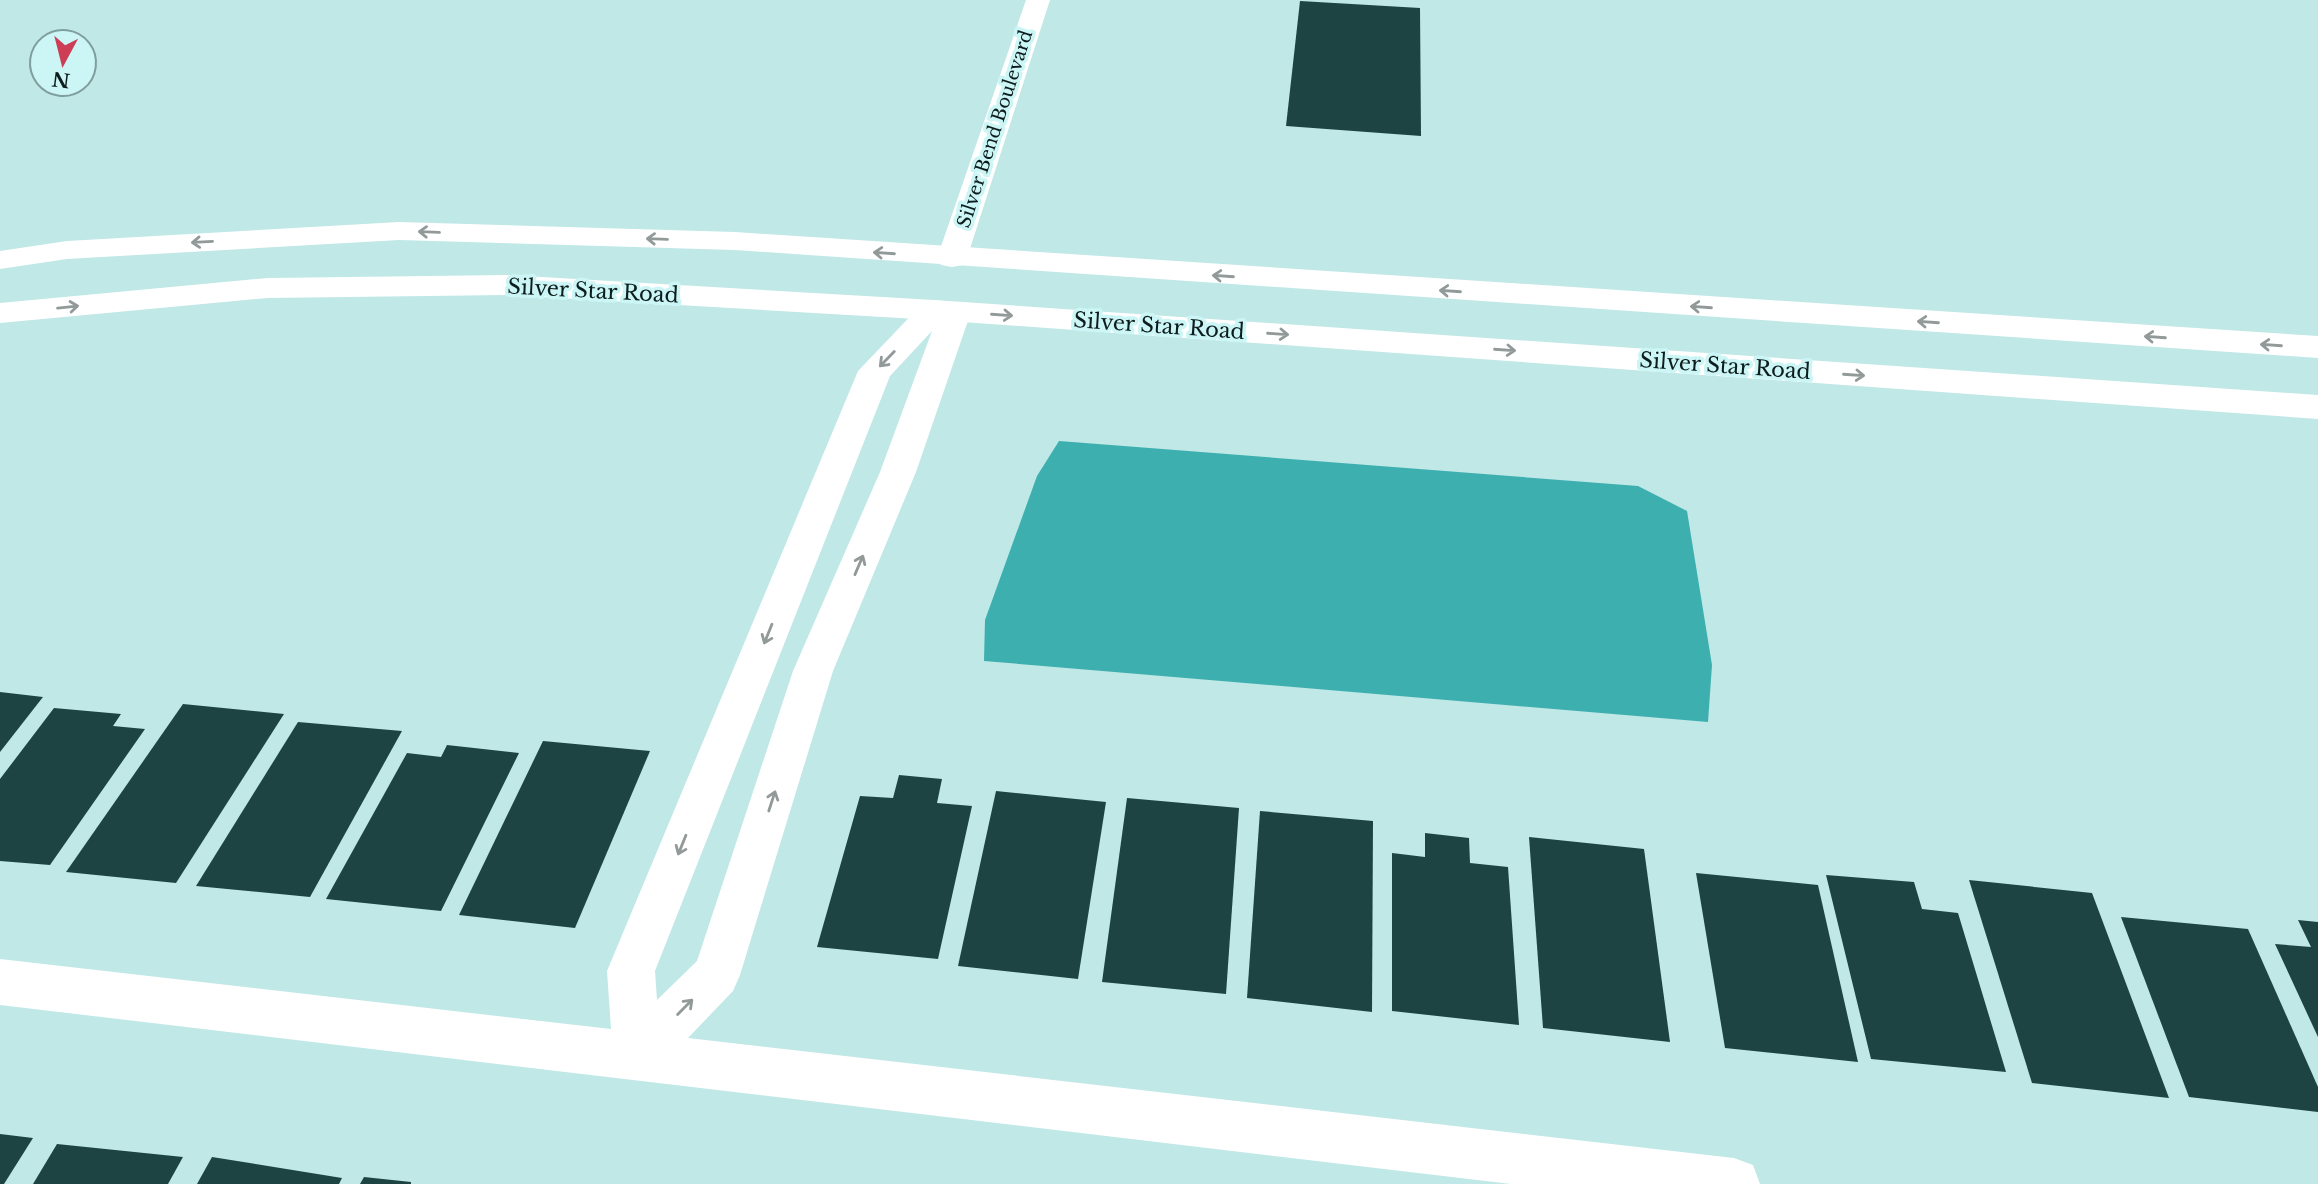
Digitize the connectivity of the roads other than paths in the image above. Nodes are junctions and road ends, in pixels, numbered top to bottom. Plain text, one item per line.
1 (1038, 0) edge
2 (952, 258) junction
3 (0, 260) edge
4 (268, 288) junction
5 (1543, 297) junction
6 (945, 311) junction
7 (0, 313) edge
8 (2318, 348) edge
9 (2318, 407) edge
10 (783, 598) junction
11 (842, 605) junction
12 (0, 982) edge
13 (637, 1055) junction
14 (1734, 1184) edge

1 - 2 main road, Silver Bend Boulevard
2 -> 3 main road
2 - 4 main road
5 -> 2 main road
4 - 6 main road, Silver Star Road
7 -> 4 main road, Silver Star Road
5 - 6 main road
8 -> 5 main road
6 -> 9 main road, Silver Star Road
6 -> 10 main road
11 -> 6 main road
10 - 11 main road
10 -> 13 main road
13 -> 11 main road
12 - 13 main road
13 - 14 main road

